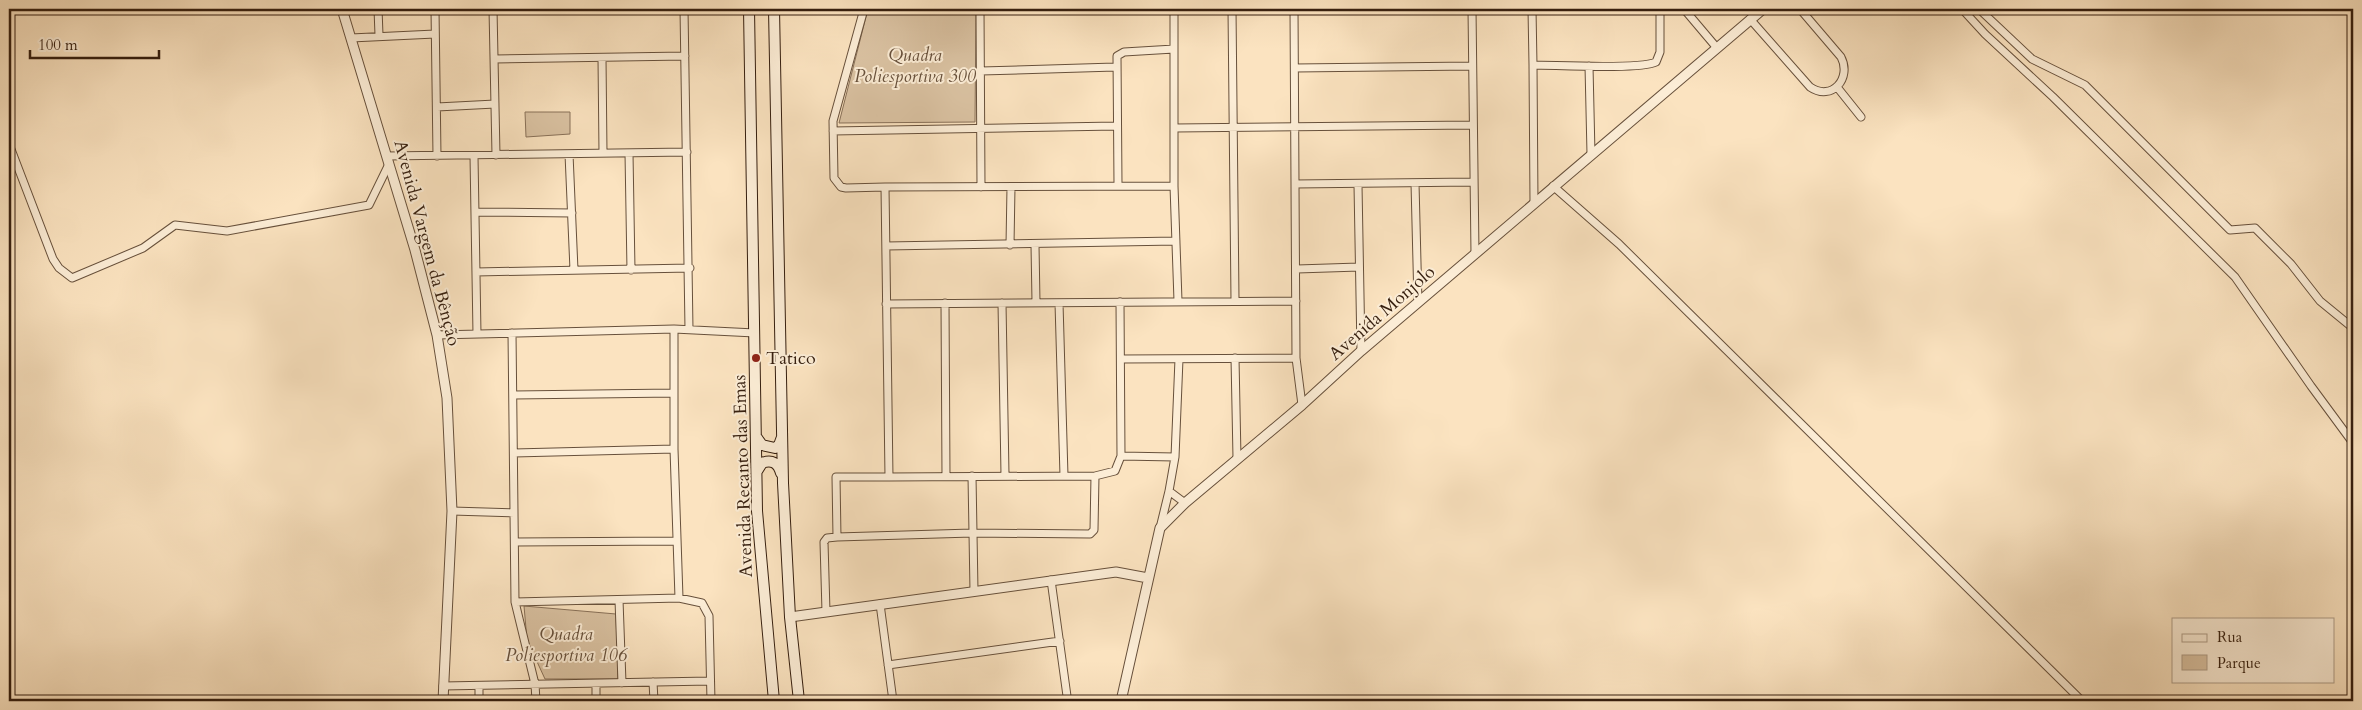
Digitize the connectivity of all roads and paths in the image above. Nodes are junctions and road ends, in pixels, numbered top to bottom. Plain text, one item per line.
1 (342, 9) edge
2 (378, 9) edge
3 (435, 9) edge
4 (493, 9) edge
5 (684, 9) edge
6 (749, 9) edge
7 (774, 9) edge
8 (864, 9) edge
9 (980, 9) edge
10 (1174, 9) edge
11 (1232, 9) edge
12 (1358, 9) edge
13 (1414, 9) edge
14 (1420, 9) edge
15 (1472, 9) edge
16 (1532, 9) edge
17 (1660, 9) edge
18 (1684, 9) edge
19 (1762, 9) edge
20 (1800, 9) edge
21 (1962, 9) edge
22 (1979, 9) edge
23 (1294, 10) edge
24 (1750, 19) junction
25 (435, 34) junction
26 (379, 35) junction
27 (352, 38) junction
28 (1717, 48) junction
29 (1174, 49) junction
30 (686, 56) junction
31 (495, 58) junction
32 (602, 58) junction
33 (1532, 65) junction
34 (1472, 66) junction
35 (1589, 66) junction
36 (1116, 67) junction
37 (1295, 68) junction
38 (981, 71) junction
39 (1837, 87) junction
40 (495, 104) junction
41 (437, 107) junction
42 (1861, 117) dead end
43 (1473, 124) junction
44 (1116, 126) junction
45 (1295, 126) junction
46 (982, 127) junction
47 (1234, 127) junction
48 (1175, 128) junction
49 (833, 130) junction
50 (9, 144) edge
51 (687, 152) junction
52 (603, 153) junction
53 (629, 153) junction
54 (569, 154) junction
55 (1591, 154) junction
56 (496, 155) junction
57 (437, 156) junction
58 (474, 156) junction
59 (388, 160) junction
60 (1474, 182) junction
61 (1415, 183) junction
62 (1295, 184) junction
63 (1358, 185) junction
64 (1118, 186) junction
65 (1174, 186) junction
66 (1553, 186) junction
67 (885, 187) junction
68 (981, 187) junction
69 (1011, 187) junction
70 (1534, 203) junction
71 (475, 212) junction
72 (572, 213) junction
73 (1176, 241) junction
74 (1010, 245) junction
75 (1035, 245) junction
76 (886, 246) junction
77 (1475, 254) junction
78 (1359, 267) junction
79 (690, 268) junction
80 (1297, 269) junction
81 (574, 270) junction
82 (631, 270) junction
83 (476, 272) junction
84 (1235, 300) junction
85 (1178, 301) junction
86 (1296, 301) junction
87 (1036, 302) junction
88 (1120, 302) junction
89 (945, 303) junction
90 (1002, 303) junction
91 (1059, 303) junction
92 (1418, 303) junction
93 (886, 304) junction
94 (2353, 328) edge
95 (674, 329) junction
96 (689, 329) junction
97 (755, 332) junction
98 (512, 333) junction
99 (478, 334) junction
100 (437, 335) junction
101 (1361, 351) junction
102 (1235, 358) junction
103 (1296, 358) junction
104 (1121, 359) junction
105 (1179, 359) junction
106 (674, 392) junction
107 (514, 395) junction
108 (1302, 405) junction
109 (782, 436) junction
110 (757, 438) junction
111 (2353, 443) edge
112 (674, 450) junction
113 (514, 453) junction
114 (1121, 456) junction
115 (1175, 457) junction
116 (1237, 458) junction
117 (757, 472) junction
118 (1006, 475) junction
119 (783, 476) junction
120 (946, 476) junction
121 (972, 476) junction
122 (1064, 476) junction
123 (1096, 476) junction
124 (889, 477) junction
125 (1170, 491) junction
126 (1185, 503) junction
127 (452, 511) junction
128 (514, 512) junction
129 (1160, 528) junction
130 (972, 533) junction
131 (837, 537) junction
132 (676, 541) junction
133 (515, 542) junction
134 (1148, 578) junction
135 (1051, 580) junction
136 (974, 591) junction
137 (679, 598) junction
138 (619, 600) junction
139 (515, 602) junction
140 (880, 604) junction
141 (826, 612) junction
142 (790, 618) junction
143 (1060, 641) junction
144 (888, 665) junction
145 (710, 681) junction
146 (653, 682) junction
147 (622, 683) junction
148 (535, 684) junction
149 (596, 684) junction
150 (443, 686) junction
151 (479, 686) junction
152 (443, 701) edge
153 (479, 701) edge
154 (536, 701) edge
155 (596, 701) edge
156 (654, 701) edge
157 (711, 701) edge
158 (774, 701) edge
159 (799, 701) edge
160 (893, 701) edge
161 (1052, 701) edge
162 (1121, 701) edge
163 (2082, 701) edge

1 - 27 street, Avenida Vargem da Bênção
2 - 26 street
3 - 25 street
4 - 31 street
5 - 30 street
6 - 97 main road, Avenida Recanto das Emas
7 - 109 main road
8 - 49 street
9 - 38 street
10 - 29 street
11 - 47 street
12 - 13 street
12 - 23 street
13 - 14 street
15 - 34 street
16 - 33 street
17 - 35 street
18 - 28 street
19 - 24 street, Avenida Monjolo
20 - 39 street
21 - 111 street
22 - 94 street
23 - 37 street
24 - 28 street, Avenida Monjolo
24 - 39 street
25 - 26 street
25 - 41 street
26 - 27 street
27 - 59 street, Avenida Vargem da Bênção
28 - 55 street, Avenida Monjolo
29 - 36 street
29 - 48 street
30 - 32 street
30 - 51 street
31 - 32 street
31 - 40 street
32 - 52 street
33 - 35 street
33 - 70 street
34 - 37 street
34 - 43 street
35 - 55 street
36 - 38 street
36 - 44 street
37 - 45 street
38 - 46 street
39 - 42 street
40 - 41 street
40 - 56 street
41 - 57 street
43 - 45 street
43 - 60 street
44 - 46 street
44 - 64 street
45 - 47 street
45 - 62 street
46 - 49 street
46 - 68 street
47 - 48 street
47 - 84 street
48 - 65 street
49 - 67 street
50 - 59 street
51 - 53 street
51 - 79 street
52 - 53 street
52 - 54 street
53 - 82 street
54 - 56 street
54 - 72 street
55 - 66 street, Avenida Monjolo
56 - 58 street
57 - 58 street
57 - 59 street
58 - 71 street
59 - 100 street, Avenida Vargem da Bênção
60 - 61 street
60 - 77 street
61 - 63 street
61 - 92 street
62 - 63 street
62 - 80 street
63 - 78 street
64 - 65 street
64 - 69 street
65 - 73 street
66 - 70 street, Avenida Monjolo
66 - 163 street
67 - 68 street
67 - 76 street
68 - 69 street
69 - 74 street
70 - 77 street, Avenida Monjolo
71 - 72 street
71 - 83 street
72 - 81 street
73 - 75 street
73 - 85 street
74 - 75 street
74 - 76 street
75 - 87 street
76 - 93 street
77 - 92 street, Avenida Monjolo
78 - 80 street
78 - 101 street
79 - 82 street
79 - 96 street
80 - 86 street
81 - 82 street
81 - 83 street
83 - 99 street
84 - 85 street
84 - 86 street
85 - 88 street
86 - 103 street
87 - 90 street
87 - 91 street
88 - 91 street
88 - 104 street
89 - 90 street
89 - 93 street
89 - 120 street
90 - 118 street
91 - 122 street
92 - 101 street, Avenida Monjolo
93 - 124 street
95 - 96 street
95 - 98 street
95 - 106 street
96 - 97 street
97 - 110 main road, Avenida Recanto das Emas
98 - 99 street
98 - 107 street
99 - 100 street
100 - 127 street, Avenida Vargem da Bênção
101 - 108 street, Avenida Monjolo
102 - 103 street
102 - 105 street
102 - 116 street
103 - 108 street
104 - 105 street
104 - 114 street
105 - 115 street
106 - 107 street
106 - 112 street
107 - 113 street
108 - 116 street, Avenida Monjolo
109 - 110 main road
109 - 119 main road
110 - 117 main road, Avenida Recanto das Emas
112 - 113 street
112 - 132 street
113 - 128 street
114 - 115 street
114 - 123 street
115 - 125 street
116 - 126 street, Avenida Monjolo
117 - 119 main road
117 - 158 main road, Avenida Recanto das Emas
118 - 121 street
118 - 122 street
119 - 142 main road
120 - 121 street
120 - 124 street
121 - 130 street
122 - 123 street
123 - 130 street
124 - 131 street
125 - 126 street
125 - 129 street
126 - 129 street, Avenida Monjolo
127 - 128 street
127 - 150 street, Avenida Vargem da Bênção
128 - 133 street
129 - 134 street
130 - 131 street
130 - 136 street
131 - 141 street
132 - 133 street
132 - 137 street
133 - 139 street
134 - 135 street
134 - 162 street
135 - 136 street
135 - 143 street
136 - 140 street
137 - 138 street
137 - 145 street
138 - 139 street
138 - 147 street
139 - 148 street
140 - 141 street
140 - 144 street
141 - 142 street
142 - 159 main road
143 - 144 street
143 - 161 street
144 - 160 street
145 - 146 street
145 - 157 street
146 - 147 street
146 - 156 street
147 - 149 street
148 - 149 street
148 - 151 street
148 - 154 street
149 - 155 street
150 - 151 street
150 - 152 street, Avenida Vargem da Bênção
151 - 153 street

